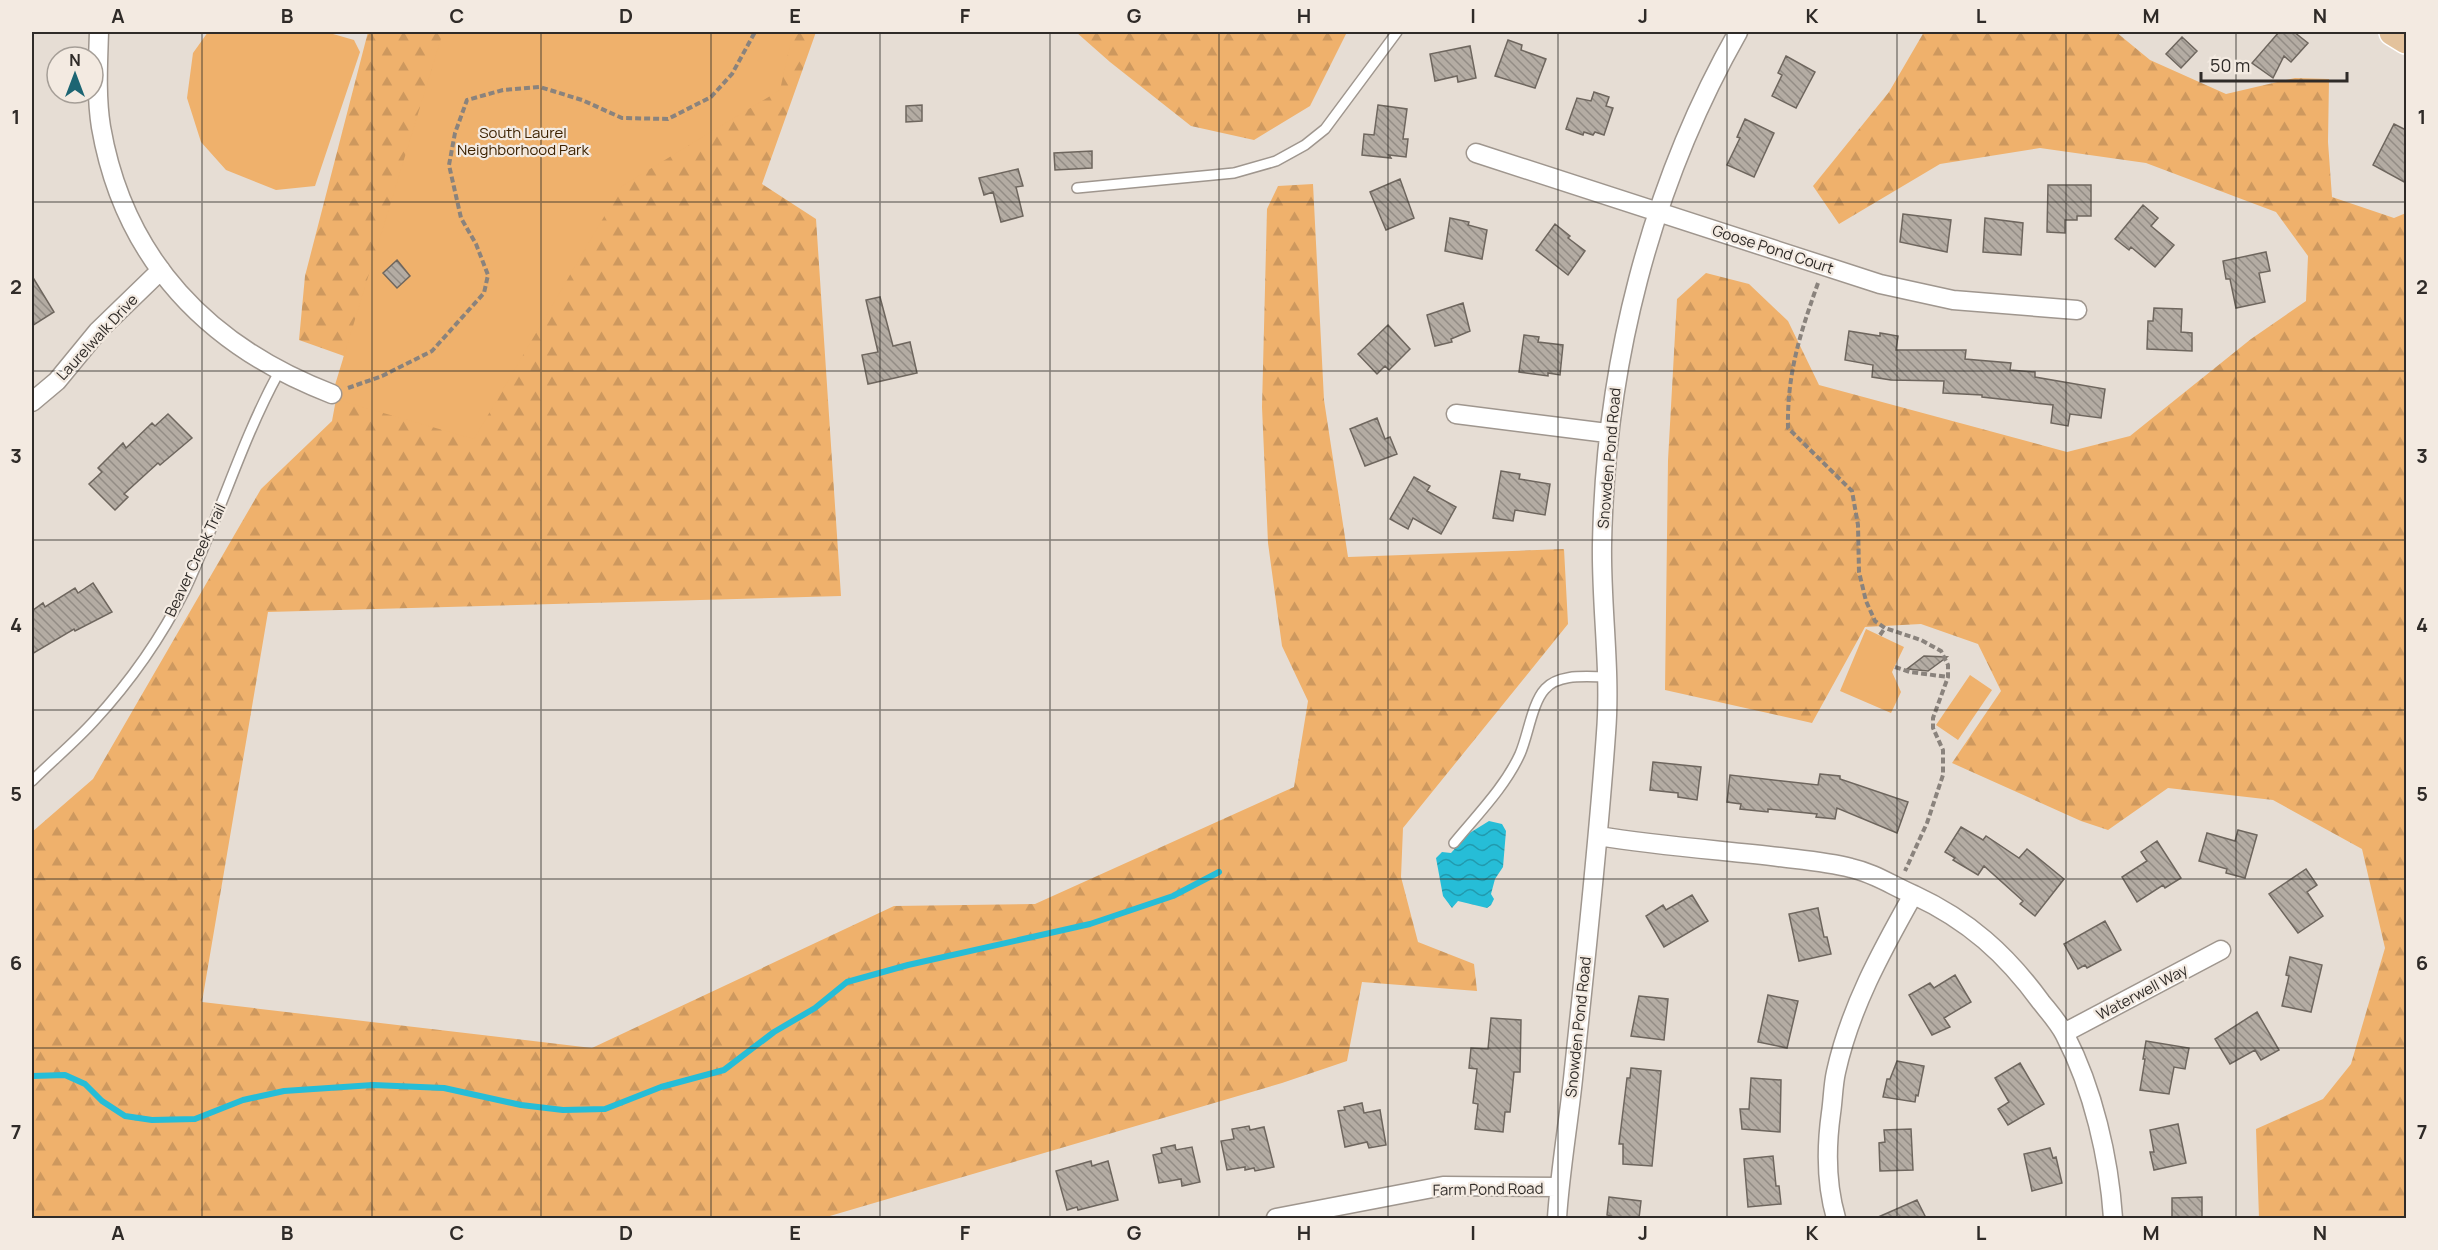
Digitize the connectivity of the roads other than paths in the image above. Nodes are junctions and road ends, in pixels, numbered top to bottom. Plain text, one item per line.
1 (99, 32) edge
2 (1397, 32) edge
3 (1738, 32) edge
4 (2393, 32) edge
5 (2406, 40) edge
6 (1476, 153) dead end
7 (1077, 188) dead end
8 (1659, 212) junction
9 (161, 270) junction
10 (2077, 310) dead end
11 (279, 372) junction
12 (332, 394) road end
13 (32, 402) edge
14 (1456, 414) dead end
15 (1608, 434) junction
16 (1607, 677) junction
17 (32, 781) edge
18 (1599, 836) junction
19 (1454, 843) dead end
20 (1905, 891) junction
21 (2220, 950) dead end
22 (2064, 1033) junction
23 (1559, 1187) junction
24 (1276, 1218) edge
25 (1557, 1218) edge
26 (1836, 1218) edge
27 (2113, 1218) edge

1 - 9 street
2 - 7 lane
3 - 8 street, Snowden Pond Road
4 - 5 main road
6 - 8 street, Goose Pond Court
8 - 10 street, Goose Pond Court
8 - 15 street, Snowden Pond Road
9 - 11 street
9 - 13 street, Laurelwalk Drive
11 - 12 street
11 - 17 lane, Beaver Creek Trail
14 - 15 street
15 - 16 street, Snowden Pond Road
16 - 18 street, Snowden Pond Road
16 - 19 lane
18 - 20 street
18 - 23 street, Snowden Pond Road
20 - 22 street
20 - 26 street
21 - 22 street, Waterwell Way
22 - 27 street
23 - 24 street, Farm Pond Road
23 - 25 street, Snowden Pond Road

